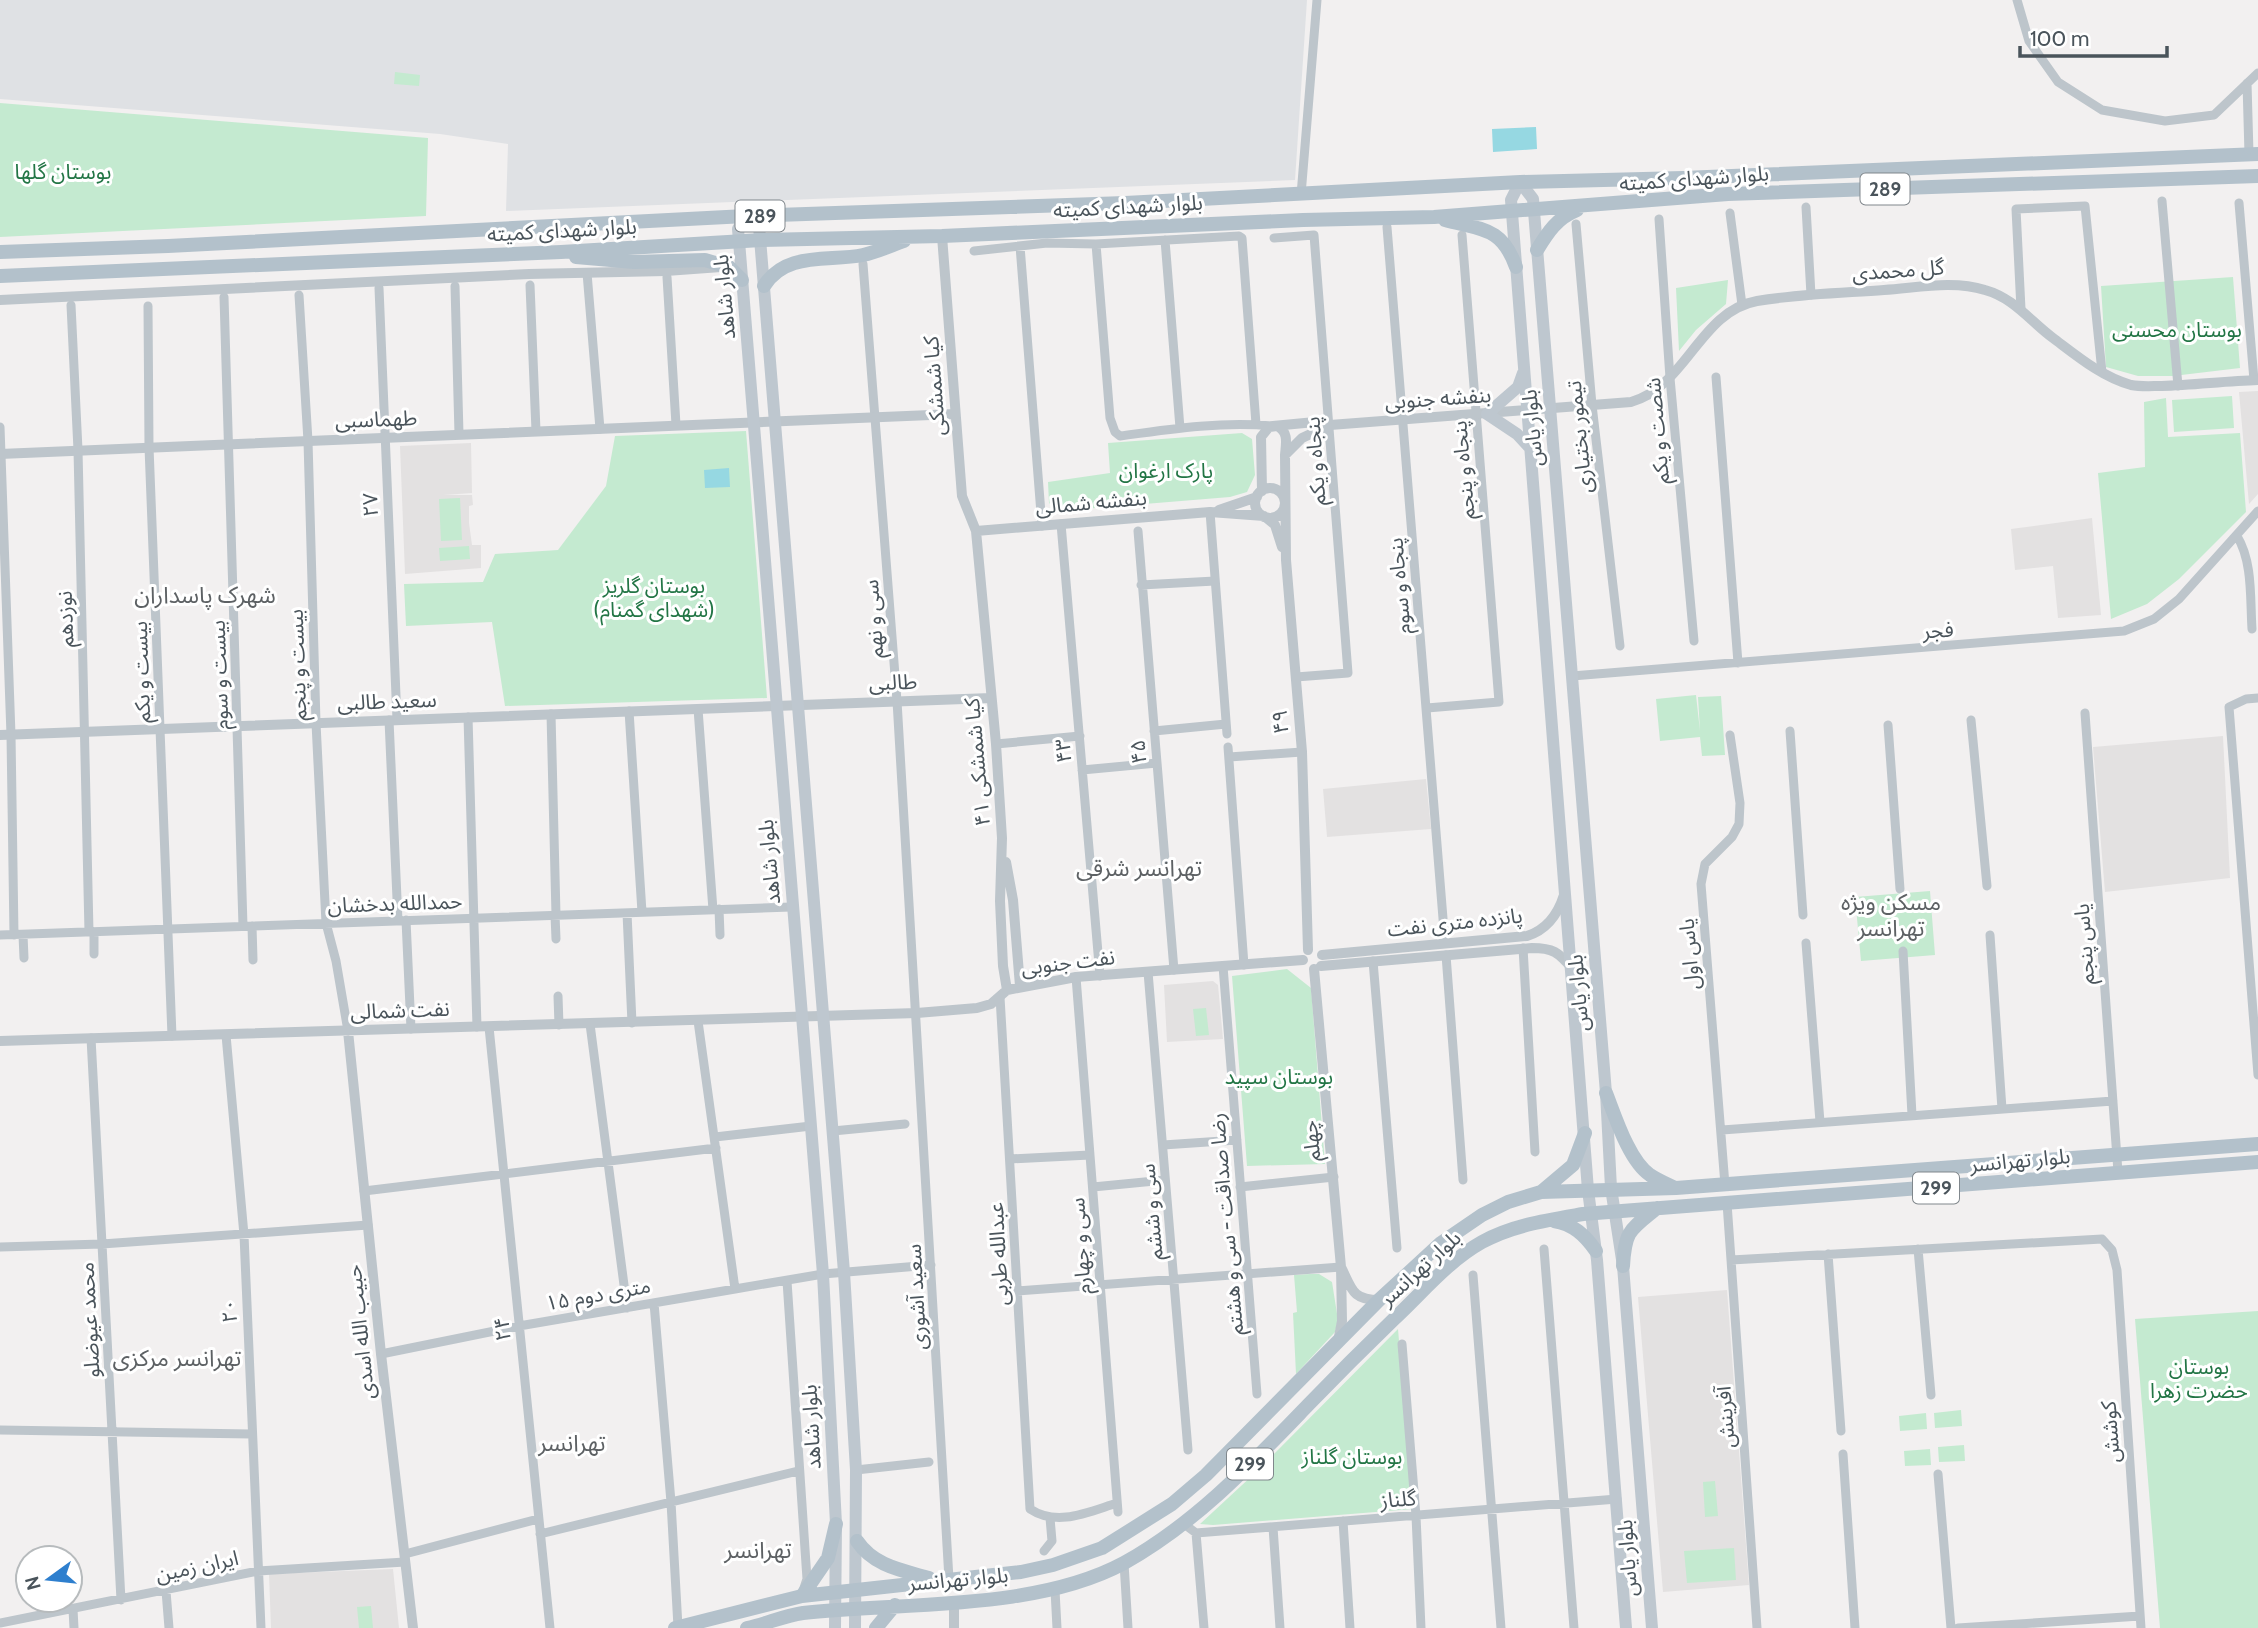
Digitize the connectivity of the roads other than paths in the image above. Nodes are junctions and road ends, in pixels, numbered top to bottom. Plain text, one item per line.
1 (1317, 0) edge
2 (2017, 0) edge
3 (2258, 73) edge
4 (2247, 83) junction
5 (2254, 154) edge
6 (2258, 176) edge
7 (1520, 182) junction
8 (1301, 195) junction
9 (2162, 201) dead end
10 (2239, 203) dead end
11 (1587, 206) junction
12 (1805, 207) dead end
13 (1730, 213) dead end
14 (746, 216) junction
15 (1534, 216) junction
16 (1434, 217) junction
17 (1512, 217) junction
18 (1659, 219) dead end
19 (1576, 224) dead end
20 (1387, 227) dead end
21 (1462, 234) dead end
22 (942, 236) junction
23 (912, 237) junction
24 (1274, 238) dead end
25 (761, 240) junction
26 (1165, 240) junction
27 (739, 241) junction
28 (1096, 244) junction
29 (1020, 246) junction
30 (1536, 250) junction
31 (974, 251) dead end
32 (0, 252) edge
33 (561, 252) junction
34 (863, 264) dead end
35 (729, 267) junction
36 (1516, 267) junction
37 (587, 273) junction
38 (0, 276) edge
39 (667, 277) dead end
40 (742, 280) junction
41 (530, 285) dead end
42 (455, 286) dead end
43 (764, 286) junction
44 (379, 288) dead end
45 (299, 295) dead end
46 (1811, 295) junction
47 (224, 297) dead end
48 (0, 300) edge
49 (71, 305) dead end
50 (1742, 305) junction
51 (148, 306) dead end
52 (2021, 309) junction
53 (1524, 369) junction
54 (2102, 372) junction
55 (1716, 377) dead end
56 (1670, 378) junction
57 (2256, 380) edge
58 (2178, 386) junction
59 (1592, 405) junction
60 (1550, 409) junction
61 (1528, 411) junction
62 (955, 414) junction
63 (1481, 414) junction
64 (875, 418) junction
65 (1403, 420) junction
66 (774, 421) junction
67 (753, 422) junction
68 (1256, 424) junction
69 (676, 425) junction
70 (1330, 425) junction
71 (1273, 426) junction
72 (0, 427) edge
73 (1180, 428) junction
74 (600, 429) junction
75 (536, 431) junction
76 (459, 435) junction
77 (385, 438) junction
78 (308, 441) junction
79 (229, 444) junction
80 (149, 447) junction
81 (1531, 449) junction
82 (78, 450) junction
83 (1, 454) edge
84 (1284, 455) junction
85 (1259, 494) junction
86 (1285, 502) junction
87 (2258, 510) edge
88 (1210, 512) junction
89 (1264, 516) junction
90 (1061, 524) junction
91 (1042, 526) junction
92 (976, 531) junction
93 (1138, 531) dead end
94 (2237, 536) junction
95 (1286, 560) junction
96 (1215, 581) junction
97 (1141, 585) junction
98 (2252, 629) dead end
99 (1694, 640) dead end
100 (1620, 646) dead end
101 (1738, 663) junction
102 (1572, 676) junction
103 (1296, 677) junction
104 (1549, 677) junction
105 (991, 698) junction
106 (2258, 698) edge
107 (897, 701) junction
108 (797, 705) junction
109 (776, 706) junction
110 (1427, 708) junction
111 (698, 709) junction
112 (628, 711) junction
113 (2085, 713) dead end
114 (551, 714) junction
115 (468, 717) junction
116 (393, 720) junction
117 (1971, 720) dead end
118 (316, 723) junction
119 (1888, 725) dead end
120 (238, 726) junction
121 (161, 729) junction
122 (1154, 731) junction
123 (86, 732) junction
124 (1790, 732) dead end
125 (5, 735) edge
126 (1730, 735) dead end
127 (1080, 737) junction
128 (996, 744) junction
129 (1302, 751) junction
130 (1157, 763) junction
131 (1082, 770) junction
132 (1002, 838) junction
133 (1987, 886) dead end
134 (1566, 889) junction
135 (1900, 889) dead end
136 (792, 907) junction
137 (716, 910) junction
138 (642, 912) junction
139 (627, 913) junction
140 (556, 915) junction
141 (1803, 915) dead end
142 (474, 918) junction
143 (402, 921) junction
144 (326, 923) junction
145 (248, 926) junction
146 (170, 929) junction
147 (91, 932) junction
148 (0, 935) edge
149 (19, 935) junction
150 (720, 935) dead end
151 (1990, 935) dead end
152 (1522, 936) junction
153 (556, 939) dead end
154 (1445, 943) junction
155 (1806, 943) dead end
156 (1523, 948) junction
157 (1903, 951) dead end
158 (94, 954) dead end
159 (1372, 955) junction
160 (1446, 955) junction
161 (24, 958) dead end
162 (1314, 958) junction
163 (253, 960) dead end
164 (1244, 965) junction
165 (1223, 966) junction
166 (1572, 968) junction
167 (1174, 970) junction
168 (1148, 972) junction
169 (1100, 976) junction
170 (1076, 977) junction
171 (1020, 986) junction
172 (1004, 993) junction
173 (558, 996) dead end
174 (917, 1013) junction
175 (824, 1017) junction
176 (802, 1018) junction
177 (698, 1021) junction
178 (632, 1023) junction
179 (590, 1024) junction
180 (559, 1025) junction
181 (483, 1027) junction
182 (411, 1029) junction
183 (348, 1031) junction
184 (226, 1035) junction
185 (172, 1036) junction
186 (91, 1038) junction
187 (0, 1041) edge
188 (2258, 1075) edge
189 (1606, 1093) junction
190 (2113, 1101) junction
191 (2002, 1109) junction
192 (1912, 1115) junction
193 (1820, 1122) junction
194 (905, 1124) dead end
195 (811, 1126) junction
196 (1721, 1129) junction
197 (833, 1131) junction
198 (1585, 1133) junction
199 (715, 1137) junction
200 (1237, 1140) junction
201 (2258, 1144) edge
202 (1163, 1145) junction
203 (716, 1148) junction
204 (1535, 1152) dead end
205 (1090, 1155) junction
206 (2117, 1155) junction
207 (1010, 1159) junction
208 (608, 1162) junction
209 (2258, 1162) edge
210 (2118, 1172) junction
211 (504, 1174) junction
212 (1334, 1177) junction
213 (1166, 1180) junction
214 (1463, 1180) dead end
215 (1725, 1185) junction
216 (1093, 1187) junction
217 (1240, 1187) junction
218 (1611, 1188) junction
219 (1676, 1188) junction
220 (1588, 1190) junction
221 (365, 1191) junction
222 (1536, 1194) junction
223 (1727, 1203) junction
224 (1657, 1208) junction
225 (1592, 1213) junction
226 (1615, 1213) junction
227 (1546, 1220) junction
228 (368, 1224) junction
229 (244, 1235) junction
230 (102, 1244) junction
231 (0, 1247) edge
232 (1397, 1248) dead end
233 (1544, 1249) dead end
234 (1918, 1249) junction
235 (1596, 1251) junction
236 (1828, 1254) junction
237 (1731, 1260) junction
238 (931, 1265) junction
239 (1623, 1266) junction
240 (1341, 1267) junction
241 (844, 1272) junction
242 (1247, 1274) junction
243 (823, 1275) junction
244 (1473, 1275) dead end
245 (1174, 1279) junction
246 (787, 1281) junction
247 (1100, 1285) junction
248 (735, 1289) junction
249 (1017, 1291) junction
250 (1379, 1300) junction
251 (653, 1303) junction
252 (627, 1308) junction
253 (519, 1326) junction
254 (1338, 1342) junction
255 (1402, 1344) dead end
256 (381, 1354) junction
257 (1257, 1394) dead end
258 (1931, 1395) dead end
259 (0, 1430) edge
260 (1841, 1431) dead end
261 (112, 1433) junction
262 (251, 1434) junction
263 (1188, 1450) dead end
264 (1843, 1454) dead end
265 (929, 1462) dead end
266 (856, 1470) junction
267 (798, 1471) junction
268 (1938, 1474) dead end
269 (1617, 1499) junction
270 (671, 1502) junction
271 (1564, 1504) junction
272 (1491, 1510) junction
273 (1416, 1516) junction
274 (1050, 1518) junction
275 (538, 1519) junction
276 (1343, 1521) junction
277 (836, 1524) junction
278 (1273, 1527) junction
279 (1190, 1529) junction
280 (540, 1534) junction
281 (857, 1541) junction
282 (1044, 1551) dead end
283 (405, 1558) junction
284 (1124, 1563) junction
285 (258, 1571) junction
286 (943, 1580) junction
287 (856, 1589) junction
288 (1055, 1590) junction
289 (166, 1591) junction
290 (836, 1591) junction
291 (802, 1596) junction
292 (121, 1600) junction
293 (954, 1601) junction
294 (895, 1605) junction
295 (84, 1607) edge
296 (855, 1609) junction
297 (835, 1610) junction
298 (47, 1614) edge
299 (2140, 1616) junction
300 (0, 1623) edge
301 (760, 1627) edge
302 (169, 1628) edge
303 (261, 1628) edge
304 (413, 1628) edge
305 (550, 1628) edge
306 (676, 1628) edge
307 (835, 1628) edge
308 (855, 1628) edge
309 (876, 1628) edge
310 (954, 1628) edge
311 (1057, 1628) edge
312 (1128, 1628) edge
313 (1204, 1628) edge
314 (1279, 1628) edge
315 (1350, 1628) edge
316 (1421, 1628) edge
317 (1501, 1628) edge
318 (1574, 1628) edge
319 (1626, 1628) edge
320 (1652, 1628) edge
321 (1757, 1628) edge
322 (1855, 1628) edge
323 (1951, 1628) edge
324 (1958, 1628) edge
325 (2141, 1628) edge

1 - 8 street
2 - 4 street
3 - 4 street
4 - 5 street
5 - 7 main road, بلوار شهدای کمیته / 289
6 - 11 main road, بلوار شهدای کمیته / 289
7 - 8 main road, بلوار شهدای کمیته / 289
7 - 15 main road, بلوار یاس
7 - 17 main road, بلوار یاس
8 - 14 main road, بلوار شهدای کمیته / 289
9 - 58 street
10 - 57 street
11 - 15 main road, بلوار شهدای کمیته / 289
11 - 30 main road
12 - 46 street
13 - 50 street
14 - 25 main road, بلوار شاهد
14 - 27 main road, بلوار شاهد
14 - 32 main road, بلوار شهدای کمیته / 289
15 - 17 main road, بلوار شهدای کمیته / 289
15 - 30 main road, بلوار یاس
16 - 17 main road, بلوار شهدای کمیته / 289
16 - 22 main road, بلوار شهدای کمیته / 289
16 - 36 main road
17 - 36 main road, بلوار یاس
18 - 56 street, شصت و یکم
19 - 59 street, تیمور بختیاری
20 - 65 street, پنجاه و سوم
21 - 63 street, پنجاه و پنجم
22 - 23 main road, بلوار شهدای کمیته / 289
22 - 62 street, کیا شمشکی
23 - 25 main road, بلوار شهدای کمیته / 289
23 - 43 main road
24 - 70 street, پنجاه و یکم
25 - 27 main road, بلوار شهدای کمیته / 289
25 - 43 main road, بلوار شاهد
26 - 28 street
26 - 68 street
26 - 73 street
27 - 33 main road, بلوار شهدای کمیته / 289
27 - 40 main road, بلوار شاهد
28 - 29 street
28 - 73 street, بنفشه جنوبی
29 - 31 street
29 - 91 street
30 - 60 main road, بلوار یاس
33 - 35 main road
33 - 38 main road, بلوار شهدای کمیته / 289
34 - 64 street, سی و نهم
35 - 37 street
35 - 40 main road
36 - 53 main road, بلوار یاس
37 - 48 street
37 - 74 street
39 - 69 street
40 - 67 main road, بلوار شاهد
41 - 75 street
42 - 76 street
43 - 66 main road, بلوار شاهد
44 - 77 street, ۲۷
45 - 78 street, بیست و پنجم
46 - 50 street, گل محمدی
46 - 52 street, گل محمدی
47 - 79 street, بیست و سوم
49 - 82 street, نوزدهم
50 - 56 street, گل محمدی
51 - 80 street, بیست و یکم
52 - 54 street, گل محمدی
52 - 54 street
53 - 61 main road, بلوار یاس
53 - 63 main road
54 - 58 street, گل محمدی
55 - 101 street
56 - 59 street, گل محمدی
56 - 99 street, شصت و یکم
57 - 58 street, گل محمدی
59 - 60 street, گل محمدی
59 - 100 street, تیمور بختیاری
60 - 61 street, بنفشه جنوبی
60 - 102 main road, بلوار یاس
61 - 63 street, بنفشه جنوبی
61 - 81 main road, بلوار یاس
62 - 64 street
62 - 92 street, کیا شمشکی
63 - 65 street, بنفشه جنوبی
63 - 81 main road
63 - 110 street, پنجاه و پنجم
64 - 66 street
64 - 107 street, سی و نهم
65 - 70 street, بنفشه جنوبی
65 - 110 street, پنجاه و سوم
66 - 67 street, طهماسبی
66 - 108 main road, بلوار شاهد
67 - 69 street, طهماسبی
67 - 109 main road, بلوار شاهد
68 - 71 street, بنفشه جنوبی
68 - 73 street, بنفشه جنوبی
69 - 74 street, طهماسبی
70 - 71 street, بنفشه جنوبی
70 - 84 street, بنفشه جنوبی
70 - 103 street, پنجاه و یکم
71 - 84 street
71 - 85 street
72 - 83 street
74 - 75 street, طهماسبی
75 - 76 street, طهماسبی
76 - 77 street, طهماسبی
77 - 78 street, طهماسبی
77 - 116 street, ۲۷
78 - 79 street, طهماسبی
78 - 118 street, بیست و پنجم
79 - 80 street, طهماسبی
79 - 120 street, بیست و سوم
80 - 82 street, طهماسبی
80 - 121 street, بیست و یکم
81 - 104 main road, بلوار یاس
82 - 83 street, طهماسبی
82 - 123 street, نوزدهم
83 - 125 street
84 - 86 street
85 - 86 street
85 - 88 street, بنفشه شمالی
85 - 89 street
86 - 89 street
86 - 95 street
87 - 94 street, فجر
88 - 89 street, بنفشه شمالی
88 - 90 street, بنفشه شمالی
88 - 96 street
89 - 95 street
90 - 91 street, بنفشه شمالی
90 - 127 street, ۴۳
91 - 92 street, بنفشه شمالی
92 - 105 street, ۴۱ کیا شمشکی
93 - 97 street, ۴۵
94 - 98 street
94 - 101 street, فجر
95 - 103 street, ۴۹
96 - 97 street
96 - 122 street
97 - 122 street, ۴۵
101 - 102 street, فجر
102 - 104 main road
102 - 189 main road, بلوار یاس
103 - 129 street, ۴۹
104 - 134 main road, بلوار یاس
105 - 107 street, طالبی
105 - 128 street, ۴۱ کیا شمشکی
106 - 188 street
107 - 108 street, طالبی
107 - 174 street, سی و نهم
108 - 109 street, طالبی
108 - 175 main road, بلوار شاهد
109 - 111 street, سعید طالبی
109 - 136 main road, بلوار شاهد
110 - 154 street, پنجاه و سوم
111 - 112 street, سعید طالبی
111 - 137 street
112 - 114 street, سعید طالبی
112 - 138 street
113 - 190 street, یاس پنجم
114 - 115 street, سعید طالبی
114 - 140 street
115 - 116 street, سعید طالبی
115 - 142 street, ۲۴
116 - 118 street, سعید طالبی
116 - 143 street, ۲۷
117 - 133 street
118 - 120 street, سعید طالبی
118 - 144 street, بیست و پنجم
119 - 135 street
120 - 121 street, سعید طالبی
120 - 145 street, بیست و سوم
121 - 123 street, سعید طالبی
121 - 146 street, بیست و یکم
122 - 130 street, ۴۵
123 - 125 street, سعید طالبی
123 - 147 street, نوزدهم
124 - 141 street
125 - 149 street
126 - 196 street, یاس اول
127 - 128 street
127 - 131 street, ۴۳
128 - 132 street, ۴۱ کیا شمشکی
129 - 162 street, ۴۹
129 - 164 street
130 - 131 street
130 - 167 street, ۴۵
131 - 169 street, ۴۳
132 - 171 street
132 - 172 street, ۴۱ کیا شمشکی
134 - 152 street, پانزده متری نفت
134 - 166 main road, بلوار یاس
136 - 137 street, حمدالله بدخشان
136 - 176 main road, بلوار شاهد
137 - 138 street, حمدالله بدخشان
137 - 150 street
138 - 139 street, حمدالله بدخشان
139 - 140 street, حمدالله بدخشان
139 - 178 street
140 - 142 street, حمدالله بدخشان
140 - 153 street
142 - 143 street, حمدالله بدخشان
142 - 181 street, ۲۴
143 - 144 street, حمدالله بدخشان
143 - 182 street, ۲۷
144 - 145 street, حمدالله بدخشان
144 - 183 street, بیست و پنجم
145 - 146 street, حمدالله بدخشان
145 - 163 street, بیست و سوم
146 - 147 street, حمدالله بدخشان
146 - 185 street, بیست و یکم
147 - 149 street, حمدالله بدخشان
147 - 158 street, نوزدهم
148 - 149 street, حمدالله بدخشان
149 - 161 street
151 - 191 street
152 - 154 street, پانزده متری نفت
152 - 156 street
154 - 159 street, پانزده متری نفت
154 - 160 street
155 - 193 street
156 - 160 street, پانزده متری نفت
156 - 166 street, پانزده متری نفت
156 - 204 street
157 - 192 street
159 - 160 street, پانزده متری نفت
159 - 162 street, پانزده متری نفت
159 - 232 street
160 - 214 street
162 - 164 street, نفت جنوبی
162 - 212 street, چهلم
164 - 165 street, نفت جنوبی
165 - 167 street, نفت جنوبی
165 - 200 street, رضا صداقت - سی و هشتم
166 - 198 main road, بلوار یاس
167 - 168 street, نفت جنوبی
168 - 169 street, نفت جنوبی
168 - 202 street, سی و ششم
169 - 170 street, نفت جنوبی
170 - 171 street, نفت جنوبی
170 - 205 street, سی و چهارم
171 - 172 street, نفت جنوبی
172 - 174 street, نفت جنوبی
172 - 207 street, عبدالله طربی
173 - 180 street
174 - 175 street, نفت جنوبی
174 - 238 street, سعید آشوری
175 - 176 street, نفت جنوبی
175 - 197 main road, بلوار شاهد
176 - 177 street, نفت شمالی
176 - 195 main road, بلوار شاهد
177 - 178 street, نفت شمالی
177 - 199 street
178 - 179 street, نفت شمالی
179 - 180 street, نفت شمالی
179 - 208 street
180 - 181 street, نفت شمالی
181 - 182 street, نفت شمالی
181 - 211 street, ۲۴
182 - 183 street, نفت شمالی
183 - 184 street, نفت شمالی
183 - 221 street, حبیب الله اسدی
184 - 185 street, نفت شمالی
184 - 229 street, ۲۰
185 - 186 street, نفت شمالی
186 - 187 street, نفت شمالی
186 - 230 street, محمد عیوضلو
189 - 218 main road, بلوار یاس
189 - 219 main road
190 - 191 street
190 - 206 street, یاس پنجم
191 - 192 street
192 - 193 street
193 - 196 street
194 - 197 street
195 - 199 street
195 - 243 main road, بلوار شاهد
196 - 215 street, یاس اول
197 - 241 main road, بلوار شاهد
198 - 220 main road, بلوار یاس
198 - 222 main road
199 - 203 street
200 - 202 street
200 - 217 street, رضا صداقت - سی و هشتم
201 - 206 main road, بلوار تهرانسر / 299
202 - 213 street, سی و ششم
203 - 208 street
203 - 248 street
205 - 207 street
205 - 216 street, سی و چهارم
206 - 210 street, یاس پنجم
206 - 215 main road, بلوار تهرانسر / 299
207 - 249 street, عبدالله طربی
208 - 211 street
208 - 252 street
209 - 210 main road, بلوار تهرانسر / 299
210 - 223 main road, بلوار تهرانسر / 299
211 - 221 street
211 - 253 street, ۲۴
212 - 217 street
212 - 240 street, چهلم
213 - 216 street
213 - 245 street, سی و ششم
215 - 219 main road, بلوار تهرانسر / 299
216 - 247 street, سی و چهارم
217 - 242 street, رضا صداقت - سی و هشتم
218 - 219 main road, بلوار تهرانسر / 299
218 - 220 main road, بلوار تهرانسر / 299
218 - 226 main road, بلوار یاس
220 - 222 main road, بلوار تهرانسر / 299
220 - 225 main road, بلوار یاس
221 - 228 street, حبیب الله اسدی
222 - 227 main road
222 - 250 main road, بلوار تهرانسر / 299
223 - 224 main road, بلوار تهرانسر / 299
223 - 237 street, آفرینش
224 - 226 main road, بلوار تهرانسر / 299
224 - 239 main road
225 - 226 main road, بلوار تهرانسر / 299
225 - 227 main road, بلوار تهرانسر / 299
225 - 235 main road, بلوار یاس
226 - 239 main road, بلوار یاس
227 - 235 main road
227 - 279 main road, بلوار تهرانسر / 299
228 - 229 street
228 - 256 street, حبیب الله اسدی
229 - 230 street
229 - 262 street, ۲۰
230 - 231 street
230 - 261 street, محمد عیوضلو
233 - 271 street
234 - 236 street
234 - 258 street
234 - 299 street, کوشش
235 - 269 main road, بلوار یاس
236 - 237 street
236 - 260 street
237 - 321 street, آفرینش
238 - 241 street, ۱۵ متری دوم
238 - 286 street, سعید آشوری
239 - 320 main road, بلوار یاس
240 - 242 street
240 - 250 street
240 - 254 street, چهلم
241 - 243 street, ۱۵ متری دوم
241 - 266 main road, بلوار شاهد
242 - 245 street
242 - 257 street, رضا صداقت - سی و هشتم
243 - 246 street, ۱۵ متری دوم
243 - 277 main road, بلوار شاهد
244 - 272 street
245 - 247 street
245 - 263 street, سی و ششم
246 - 248 street, ۱۵ متری دوم
246 - 267 street
247 - 249 street
247 - 274 street, سی و چهارم
248 - 251 street, ۱۵ متری دوم
249 - 274 street, عبدالله طربی
250 - 254 main road, بلوار تهرانسر / 299
251 - 252 street, ۱۵ متری دوم
251 - 270 street
252 - 253 street, ۱۵ متری دوم
253 - 256 street, ۱۵ متری دوم
253 - 275 street, ۲۴
254 - 286 main road, بلوار تهرانسر / 299
255 - 273 street
256 - 283 street, حبیب الله اسدی
259 - 261 street
261 - 262 street
261 - 292 street, محمد عیوضلو
262 - 285 street, ۲۰
264 - 322 street
265 - 266 street
266 - 281 main road, بلوار شاهد
267 - 270 street
267 - 291 street
268 - 323 street
269 - 271 street, گلناز
269 - 319 main road, بلوار یاس
270 - 280 street
270 - 306 street
271 - 272 street, گلناز
271 - 318 street
272 - 273 street, گلناز
272 - 317 street
273 - 276 street, گلناز
273 - 316 street
274 - 282 street
275 - 280 street, ۲۴
275 - 283 street, ایران زمین
276 - 278 street, گلناز
276 - 315 street
277 - 290 main road, بلوار شاهد
277 - 291 main road
278 - 279 street, گلناز
278 - 314 street
279 - 284 main road, بلوار تهرانسر / 299
279 - 313 street
280 - 305 street, ۲۴
281 - 286 main road
281 - 287 main road, بلوار شاهد
283 - 285 street, ایران زمین
283 - 304 street, حبیب الله اسدی
284 - 288 main road, بلوار تهرانسر / 299
284 - 312 street
285 - 289 street, ایران زمین
285 - 303 street, ۲۰
286 - 287 main road, بلوار تهرانسر / 299
287 - 290 main road, بلوار تهرانسر / 299
287 - 296 main road, بلوار شاهد
288 - 293 main road, بلوار تهرانسر / 299
288 - 311 street
289 - 292 street, ایران زمین
289 - 302 street
290 - 291 main road, بلوار تهرانسر / 299
290 - 297 main road, بلوار شاهد
291 - 306 main road, بلوار تهرانسر
292 - 295 street, ایران زمین
293 - 294 main road, بلوار تهرانسر / 299
293 - 310 street
294 - 296 main road, بلوار تهرانسر / 299
294 - 309 main road
296 - 297 main road, بلوار تهرانسر / 299
296 - 308 main road, بلوار شاهد
297 - 301 main road, بلوار تهرانسر / 299
297 - 307 main road, بلوار شاهد
298 - 300 street, ایران زمین
299 - 324 street
299 - 325 street, کوشش

